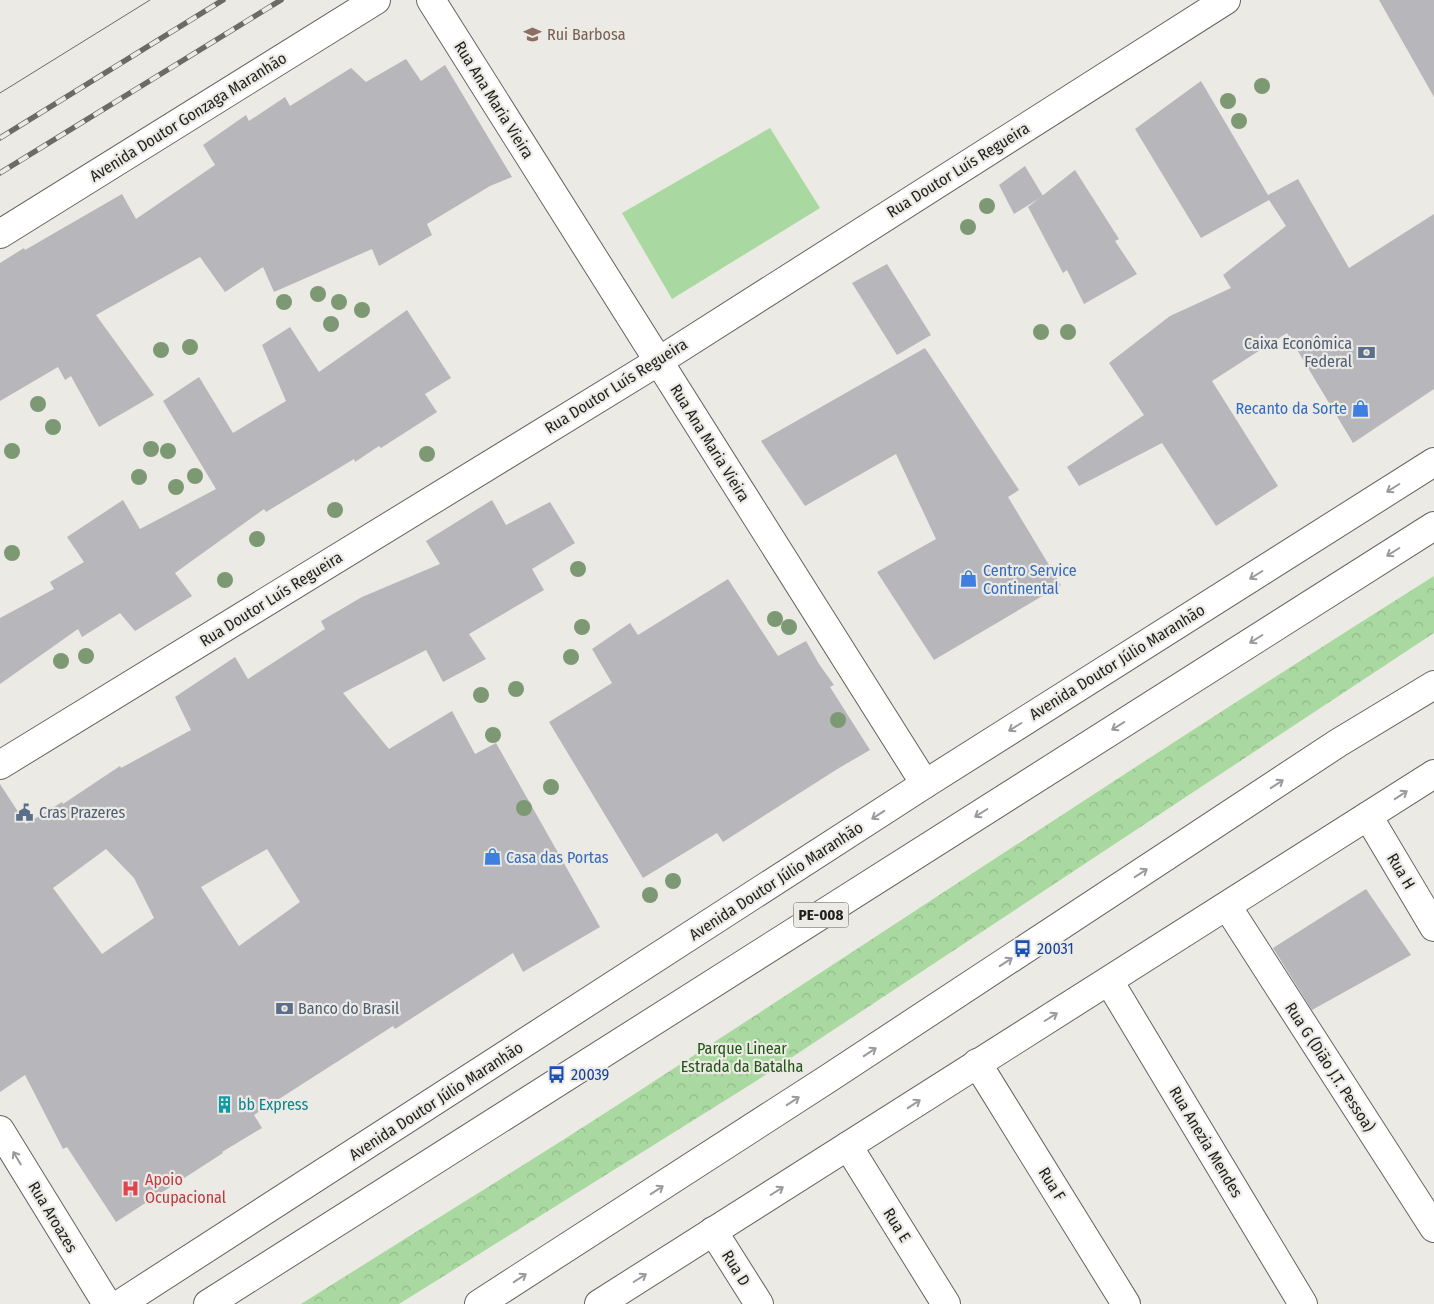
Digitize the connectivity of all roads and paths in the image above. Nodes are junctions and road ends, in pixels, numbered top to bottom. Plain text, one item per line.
1 (376, 0) edge
2 (431, 0) edge
3 (1226, 0) edge
4 (0, 234) edge
5 (658, 360) junction
6 (1434, 462) edge
7 (1434, 526) edge
8 (1434, 685) edge
9 (0, 765) edge
10 (1434, 774) edge
11 (925, 784) junction
12 (1368, 816) junction
13 (1226, 906) junction
14 (1434, 926) edge
15 (1109, 981) junction
16 (978, 1063) junction
17 (0, 1130) edge
18 (848, 1146) junction
19 (1434, 1228) edge
20 (713, 1232) junction
21 (106, 1304) edge
22 (120, 1304) edge
23 (208, 1304) edge
24 (479, 1304) edge
25 (599, 1304) edge
26 (759, 1304) edge
27 (946, 1304) edge
28 (1126, 1304) edge
29 (1303, 1304) edge

1 - 4 main road, Avenida Doutor Gonzaga Maranhão
2 - 5 main road, Rua Ana Maria Vieira
3 - 5 main road, Rua Doutor Luís Regueira
5 - 9 main road, Rua Doutor Luís Regueira
5 - 11 main road, Rua Ana Maria Vieira
6 -> 11 main road, Avenida Doutor Júlio Maranhão
7 -> 23 main road, PE-008
24 -> 8 main road
12 -> 10 main road
11 -> 22 main road, Avenida Doutor Júlio Maranhão
12 - 13 main road
12 - 14 main road, Rua H
13 - 15 main road
13 - 19 main road, Rua G (Dião J.T. Pessoa)
16 -> 15 main road
15 - 29 main road, Rua Anezia Mendes
18 -> 16 main road
16 - 28 main road, Rua F
21 -> 17 main road, Rua Aroazes
20 -> 18 main road
18 - 27 main road, Rua E
25 -> 20 main road
20 - 26 main road, Rua D

